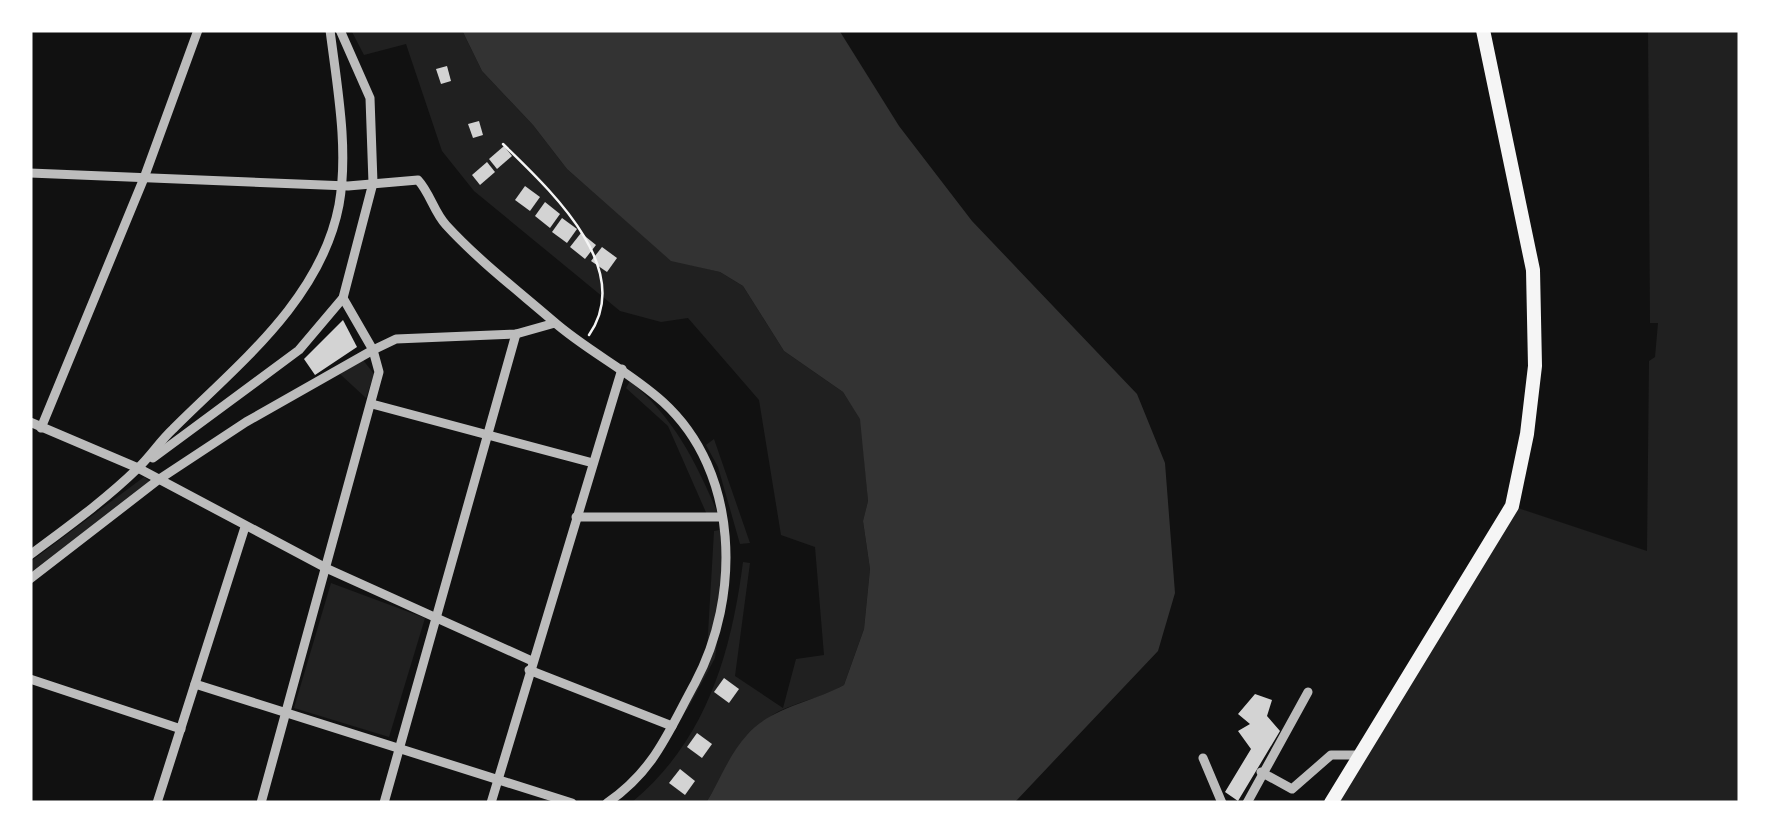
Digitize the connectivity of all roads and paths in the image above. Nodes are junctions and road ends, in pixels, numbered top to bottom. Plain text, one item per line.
1 (198, 30) edge
2 (330, 30) edge
3 (340, 30) edge
4 (1483, 30) edge
5 (503, 144) dead end
6 (30, 174) edge
7 (144, 178) junction
8 (372, 183) junction
9 (342, 186) junction
10 (342, 298) junction
11 (555, 323) junction
12 (516, 334) junction
13 (582, 345) junction
14 (372, 350) junction
15 (622, 370) junction
16 (372, 404) junction
17 (30, 422) edge
18 (41, 428) junction
19 (488, 436) junction
20 (593, 464) junction
21 (138, 468) junction
22 (158, 480) junction
23 (576, 518) junction
24 (722, 518) junction
25 (245, 527) junction
26 (30, 555) edge
27 (328, 569) junction
28 (30, 579) edge
29 (436, 616) junction
30 (531, 666) junction
31 (30, 678) edge
32 (195, 684) junction
33 (1308, 692) dead end
34 (286, 716) junction
35 (672, 726) junction
36 (181, 729) junction
37 (399, 749) junction
38 (1357, 755) junction
39 (1203, 758) dead end
40 (1261, 772) junction
41 (496, 779) junction
42 (158, 803) edge
43 (262, 803) edge
44 (384, 803) edge
45 (491, 803) edge
46 (572, 803) edge
47 (607, 803) edge
48 (1222, 803) edge
49 (1247, 803) edge
50 (1330, 803) edge

1 - 7 street
2 - 9 street
3 - 8 street
4 - 38 main road
5 - 13 path
6 - 7 street
7 - 9 street
7 - 18 street
8 - 9 street
8 - 10 street
8 - 11 street
9 - 21 street
10 - 14 street
10 - 21 street
11 - 12 street
11 - 13 street
12 - 14 street
12 - 19 street
13 - 15 street
14 - 16 street
14 - 22 street
15 - 20 street
15 - 24 street
16 - 19 street
16 - 27 street
17 - 18 street
18 - 21 street
19 - 20 street
19 - 29 street
20 - 23 street
21 - 22 street
21 - 26 street
22 - 25 street
22 - 28 street
23 - 24 street
23 - 30 street
24 - 35 street
25 - 27 street
25 - 32 street
27 - 29 street
27 - 34 street
29 - 30 street
29 - 37 street
30 - 35 street
30 - 41 street
31 - 36 street
32 - 34 street
32 - 36 street
33 - 40 street
34 - 37 street
34 - 43 street
35 - 47 street
36 - 42 street
37 - 41 street
37 - 44 street
38 - 40 street
38 - 50 main road
39 - 48 street
40 - 49 street
41 - 45 street
41 - 46 street

